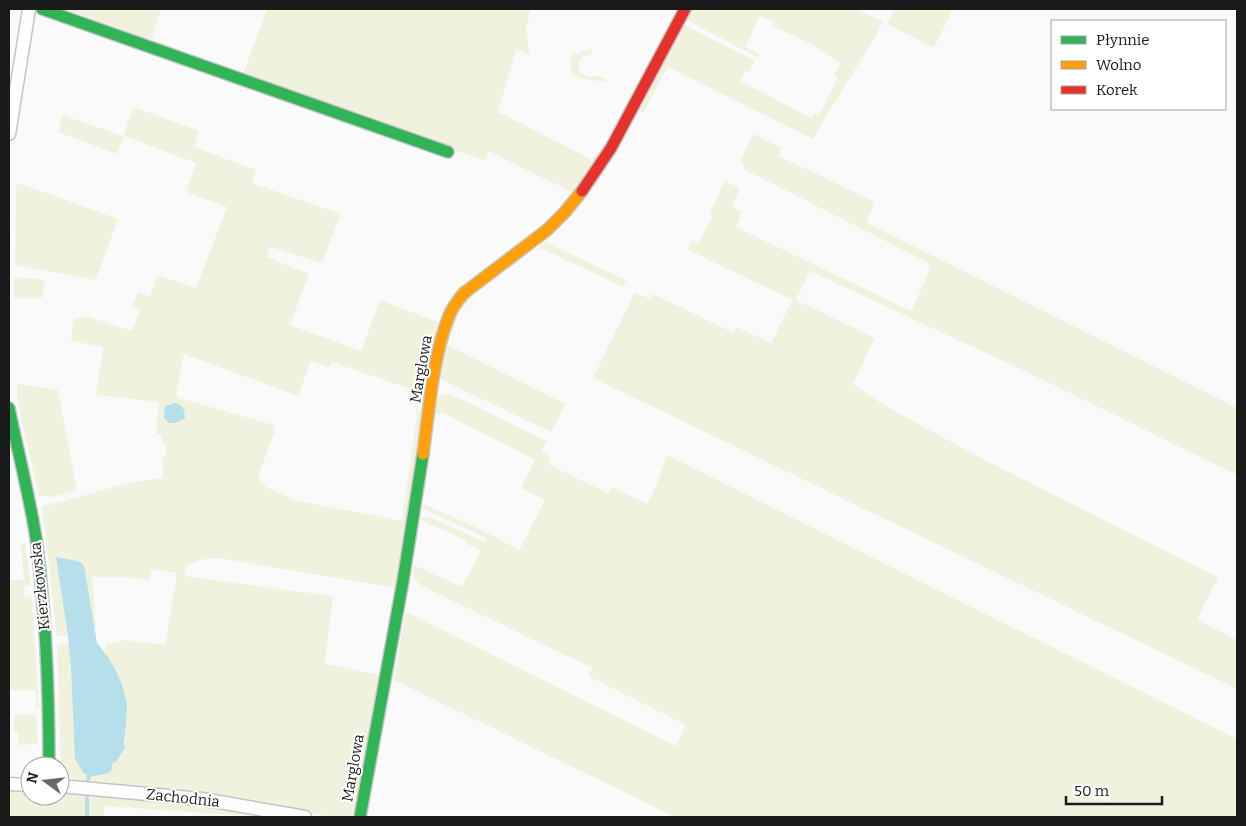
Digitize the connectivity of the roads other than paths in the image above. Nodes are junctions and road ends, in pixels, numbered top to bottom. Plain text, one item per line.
1 (29, 9) edge
2 (42, 9) edge
3 (685, 9) edge
4 (9, 134) edge
5 (448, 152) dead end
6 (9, 408) edge
7 (49, 756) edge
8 (70, 787) edge
9 (305, 817) edge
10 (360, 817) edge

1 - 4 street
2 - 5 street
3 - 10 street, Marglowa
6 - 7 street, Kierzkowska
8 - 9 street, Zachodnia

